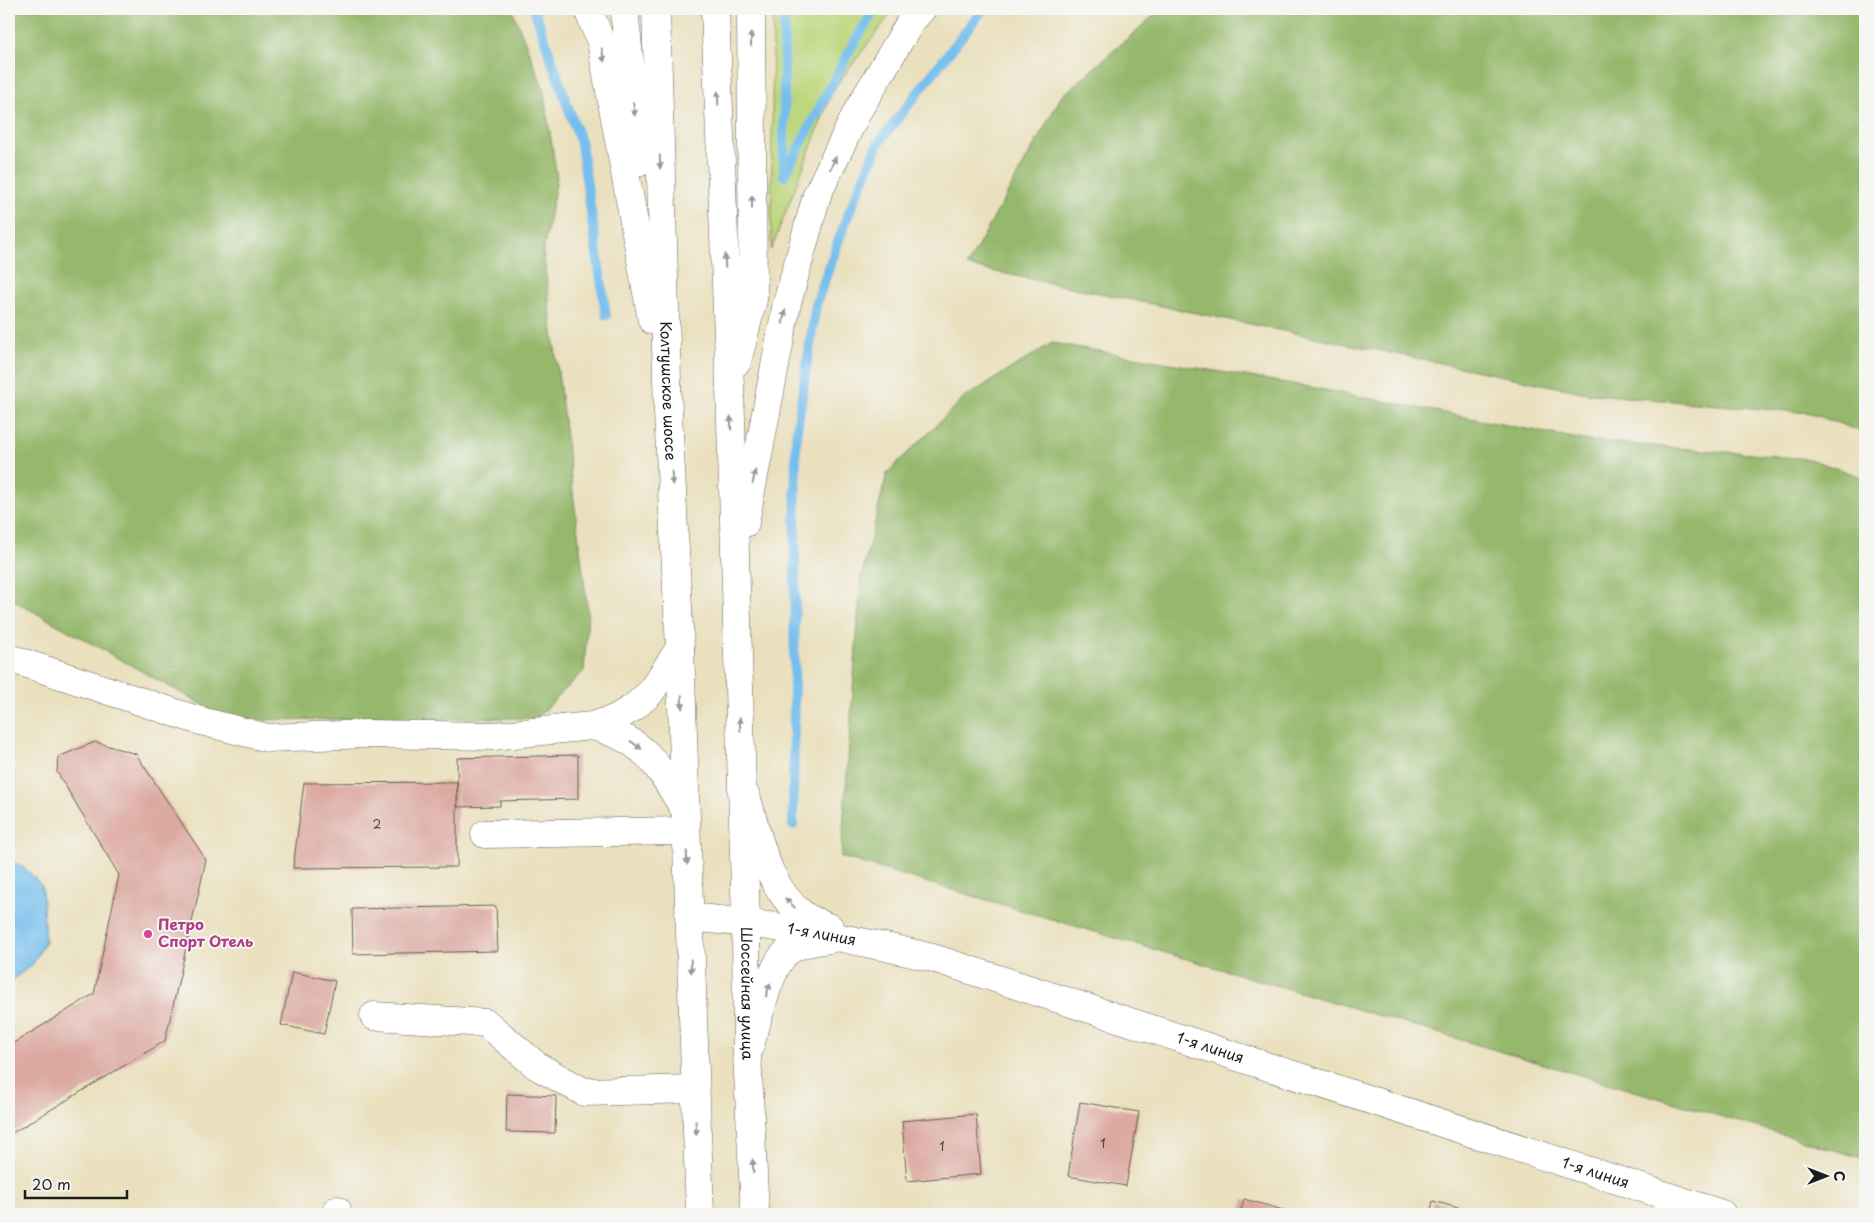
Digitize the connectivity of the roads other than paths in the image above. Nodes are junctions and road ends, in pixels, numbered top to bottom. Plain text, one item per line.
1 (588, 9) edge
2 (624, 9) edge
3 (656, 9) edge
4 (715, 9) edge
5 (751, 9) edge
6 (922, 9) edge
7 (730, 387) junction
8 (668, 412) junction
9 (736, 577) junction
10 (680, 648) junction
11 (9, 658) edge
12 (592, 726) junction
13 (741, 777) junction
14 (686, 821) junction
15 (485, 834) dead end
16 (689, 917) junction
17 (746, 921) junction
18 (846, 937) junction
19 (374, 1016) dead end
20 (747, 1053) junction
21 (694, 1089) junction
22 (700, 1214) edge
23 (755, 1214) edge
24 (1722, 1214) edge

1 -> 8 main road
2 -> 8 main road
3 -> 8 main road, Колтушское шоссе
7 -> 4 main road
7 -> 5 main road
9 -> 6 main road
9 -> 7 main road
8 -> 10 main road, Колтушское шоссе
13 -> 9 main road
10 - 12 main road
10 -> 14 main road, Колтушское шоссе
11 - 12 main road
12 -> 14 main road
13 - 17 main road, Шоссейная улица
18 -> 13 main road
14 - 15 main road
14 -> 16 main road
16 - 17 main road, 1-я линия
16 -> 21 main road
17 - 18 main road, 1-я линия
17 - 20 main road, Шоссейная улица
20 -> 18 main road
18 - 24 main road, 1-я линия
19 - 21 main road
23 -> 20 main road, Шоссейная улица
21 -> 22 main road

